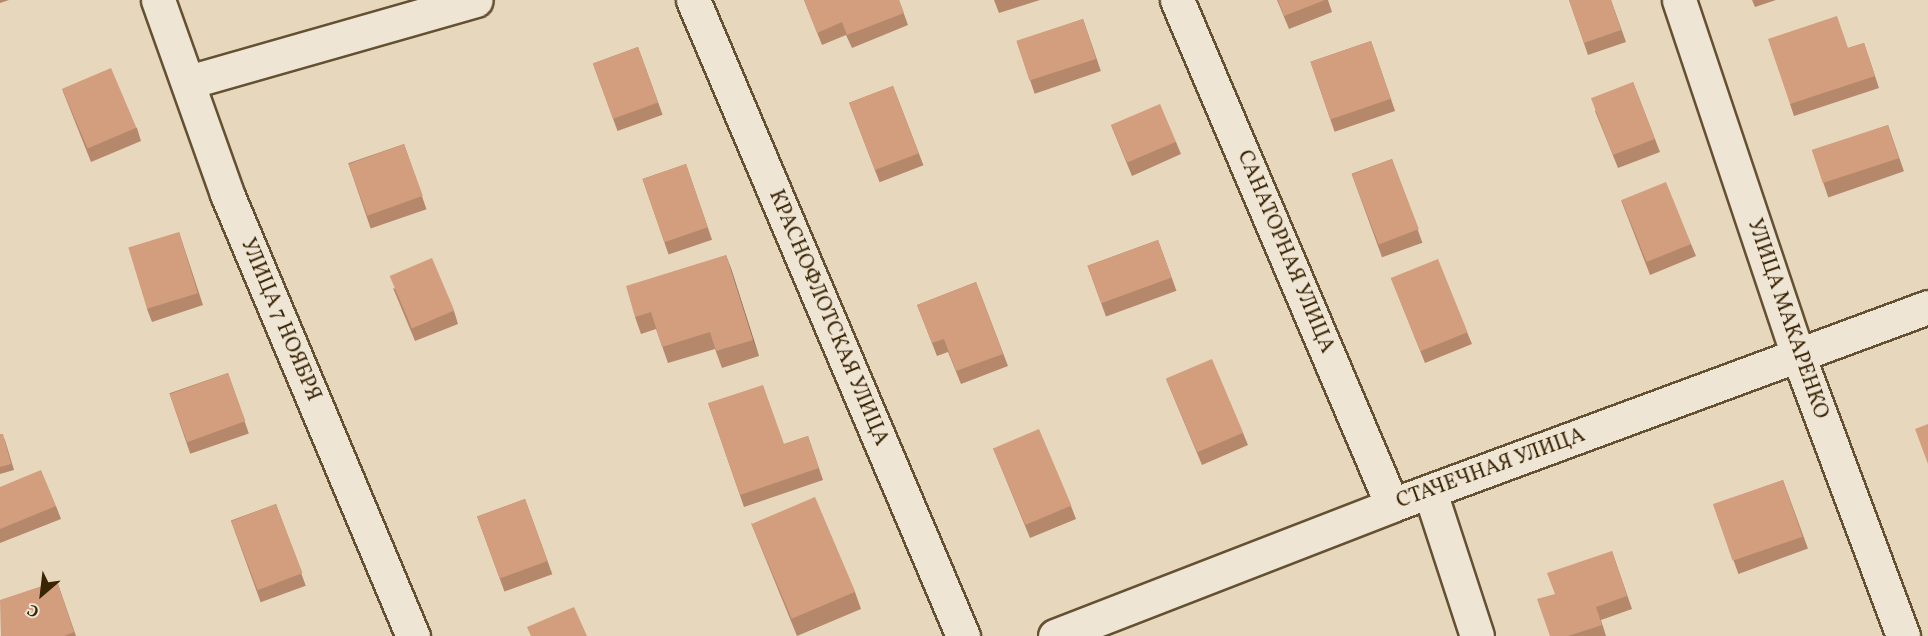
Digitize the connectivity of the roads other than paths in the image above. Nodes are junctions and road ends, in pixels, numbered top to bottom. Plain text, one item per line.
1 (158, 0) edge
2 (476, 0) edge
3 (693, 0) edge
4 (1177, 0) edge
5 (1679, 0) edge
6 (188, 82) junction
7 (1928, 307) edge
8 (1798, 355) junction
9 (1430, 492) junction
10 (1392, 505) junction
11 (413, 636) edge
12 (963, 636) edge
13 (1055, 636) edge
14 (1477, 636) edge
15 (1903, 636) edge

1 - 6 street, УЛИЦА 7 НОЯБРЯ
2 - 6 street
3 - 12 street, КРАСНОФЛОТСКАЯ УЛИЦА
4 - 10 street, САНАТОРНАЯ УЛИЦА
5 - 8 street, УЛИЦА МАКАРЕНКО
6 - 11 street, УЛИЦА 7 НОЯБРЯ
7 - 8 street, СТАЧЕЧНАЯ УЛИЦА
8 - 9 street, СТАЧЕЧНАЯ УЛИЦА
8 - 15 street, УЛИЦА МАКАРЕНКО
9 - 10 street, СТАЧЕЧНАЯ УЛИЦА
9 - 14 street
10 - 13 street, СТАЧЕЧНАЯ УЛИЦА

